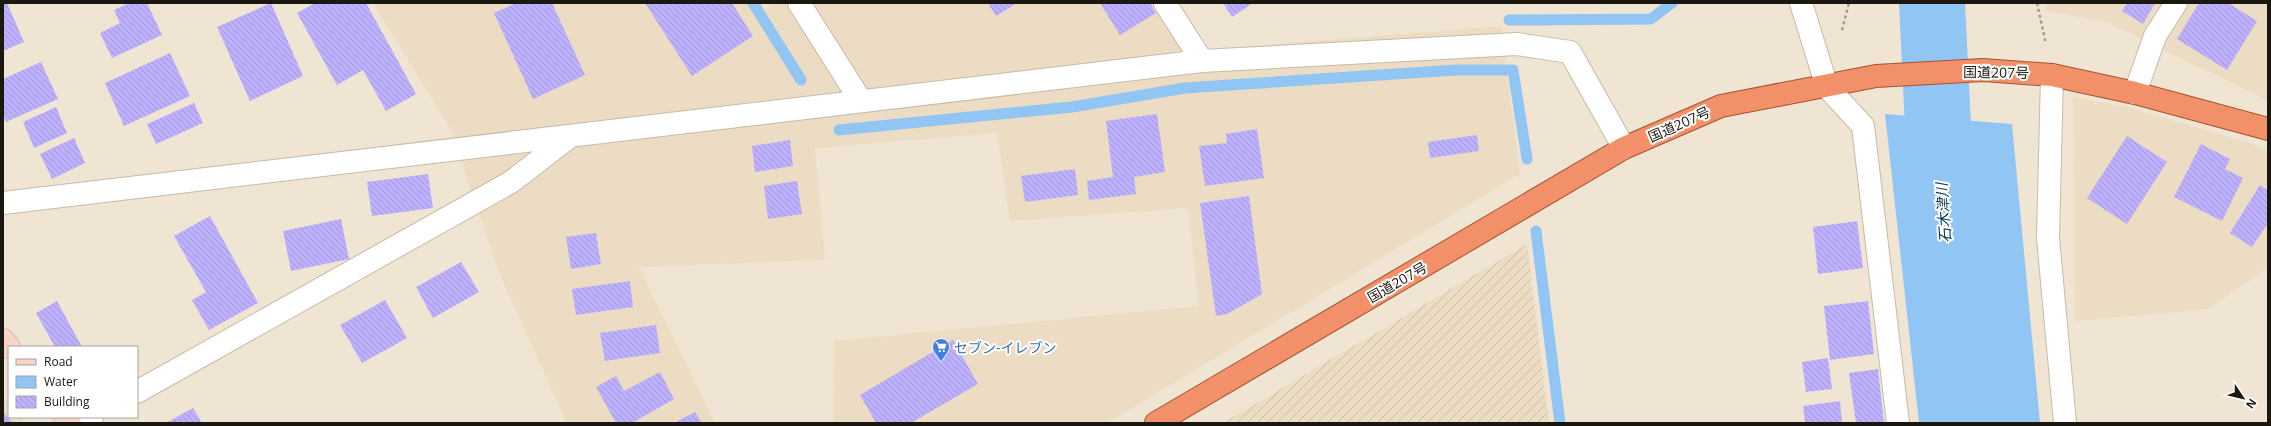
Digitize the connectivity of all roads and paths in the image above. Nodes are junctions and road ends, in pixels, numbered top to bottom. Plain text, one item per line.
1 (799, 3) edge
2 (1165, 3) edge
3 (1801, 3) edge
4 (2037, 3) edge
5 (2176, 3) edge
6 (1202, 61) junction
7 (2052, 75) junction
8 (1827, 87) junction
9 (2135, 93) junction
10 (861, 101) junction
11 (2268, 129) edge
12 (569, 138) junction
13 (1624, 148) junction
14 (3, 203) edge
15 (138, 391) edge
16 (1156, 423) edge
17 (1898, 423) edge
18 (2066, 423) edge

1 - 10 street
2 - 6 street
3 - 8 street
4 - 7 path
5 - 9 street
6 - 10 street
6 - 13 street
7 - 8 highway, 国道207号
7 - 9 highway, 国道207号
7 - 18 street
8 - 13 highway, 国道207号
8 - 17 street
9 - 11 highway, 国道207号
10 - 12 street
12 - 14 street
12 - 15 street
13 - 16 highway, 国道207号

